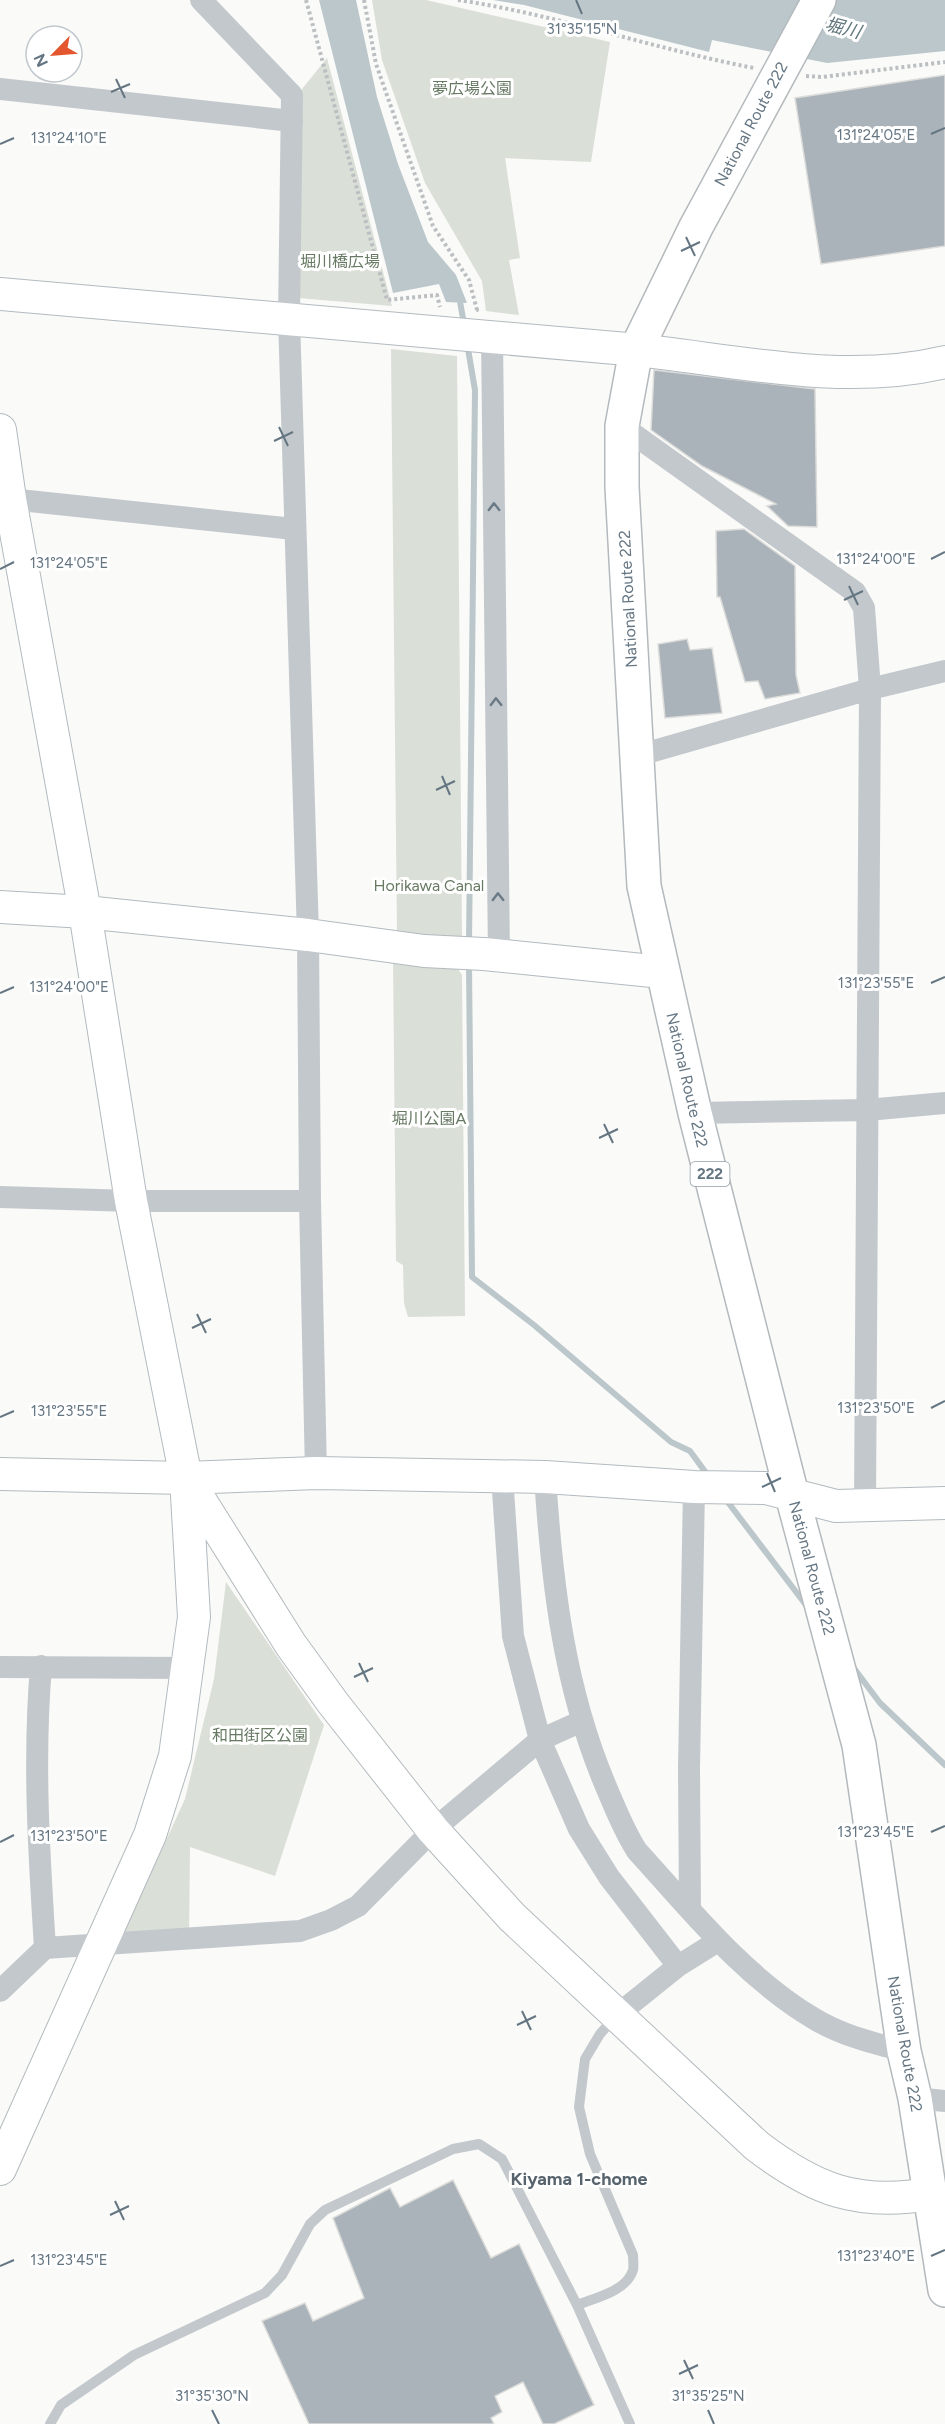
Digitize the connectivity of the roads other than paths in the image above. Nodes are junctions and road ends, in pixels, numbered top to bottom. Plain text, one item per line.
1 (201, 0) edge
2 (819, 0) edge
3 (0, 89) edge
4 (292, 121) junction
5 (0, 294) edge
6 (304, 320) junction
7 (480, 327) junction
8 (636, 350) junction
9 (945, 362) edge
10 (622, 426) junction
11 (0, 430) edge
12 (5, 499) edge
13 (294, 529) junction
14 (945, 671) edge
15 (870, 689) junction
16 (636, 756) junction
17 (0, 907) edge
18 (84, 912) junction
19 (308, 935) junction
20 (492, 955) junction
21 (662, 972) junction
22 (945, 1103) edge
23 (867, 1110) junction
24 (695, 1113) junction
25 (0, 1197) edge
26 (131, 1201) junction
27 (310, 1201) junction
28 (316, 1473) junction
29 (0, 1474) edge
30 (502, 1476) junction
31 (545, 1477) junction
32 (186, 1478) junction
33 (694, 1487) junction
34 (792, 1495) junction
35 (945, 1503) edge
36 (865, 1505) junction
37 (41, 1665) junction
38 (0, 1667) edge
39 (188, 1668) junction
40 (582, 1721) junction
41 (540, 1740) junction
42 (433, 1830) junction
43 (690, 1910) junction
44 (718, 1941) junction
45 (102, 1944) junction
46 (45, 1948) junction
47 (678, 1966) junction
48 (0, 1991) edge
49 (617, 2015) junction
50 (904, 2051) junction
51 (930, 2100) edge
52 (0, 2169) edge
53 (930, 2194) junction
54 (945, 2290) edge
55 (577, 2305) junction
56 (50, 2424) edge
57 (630, 2424) edge

1 - 4 street
2 - 8 highway, National Route 222 / 222
3 - 4 street
4 - 6 street
5 - 6 street
6 - 7 street
6 - 13 street
7 - 8 street
20 -> 7 street
8 - 9 street
8 - 10 highway, National Route 222 / 222
10 - 15 street
10 - 16 highway, National Route 222 / 222
11 - 12 street
12 - 13 street
12 - 18 street
13 - 19 street
14 - 15 street
15 - 16 street
15 - 23 street
16 - 21 highway, National Route 222 / 222
17 - 18 street
18 - 19 street
18 - 26 street
19 - 20 street
19 - 27 street
20 - 21 street
21 - 24 highway, National Route 222 / 222
22 - 23 street
23 - 24 street
23 - 36 street
24 - 34 highway, National Route 222 / 222
25 - 26 street
26 - 27 street
26 - 32 street
27 - 28 street
28 - 30 street
28 - 32 street
29 - 32 street
30 - 31 street
30 - 41 street
31 - 33 street
31 - 40 street
32 - 39 street
32 - 42 street
33 - 34 street
33 - 43 street
34 - 36 street
34 - 50 highway, National Route 222 / 222
35 - 36 street
37 - 38 street
37 - 39 street
37 - 46 street
39 - 45 street
40 - 41 street
40 - 43 street
41 - 42 street
41 - 47 street
42 - 45 street
42 - 49 street
43 - 44 street
44 - 47 street
44 - 50 street
45 - 46 street
45 - 52 street
46 - 48 street
47 - 49 street
49 - 53 street
49 - 55 lane
50 - 51 highway, National Route 222 / 222
51 - 53 highway, National Route 222 / 222
53 - 54 highway, National Route 222 / 222
55 - 56 lane
55 - 57 lane

